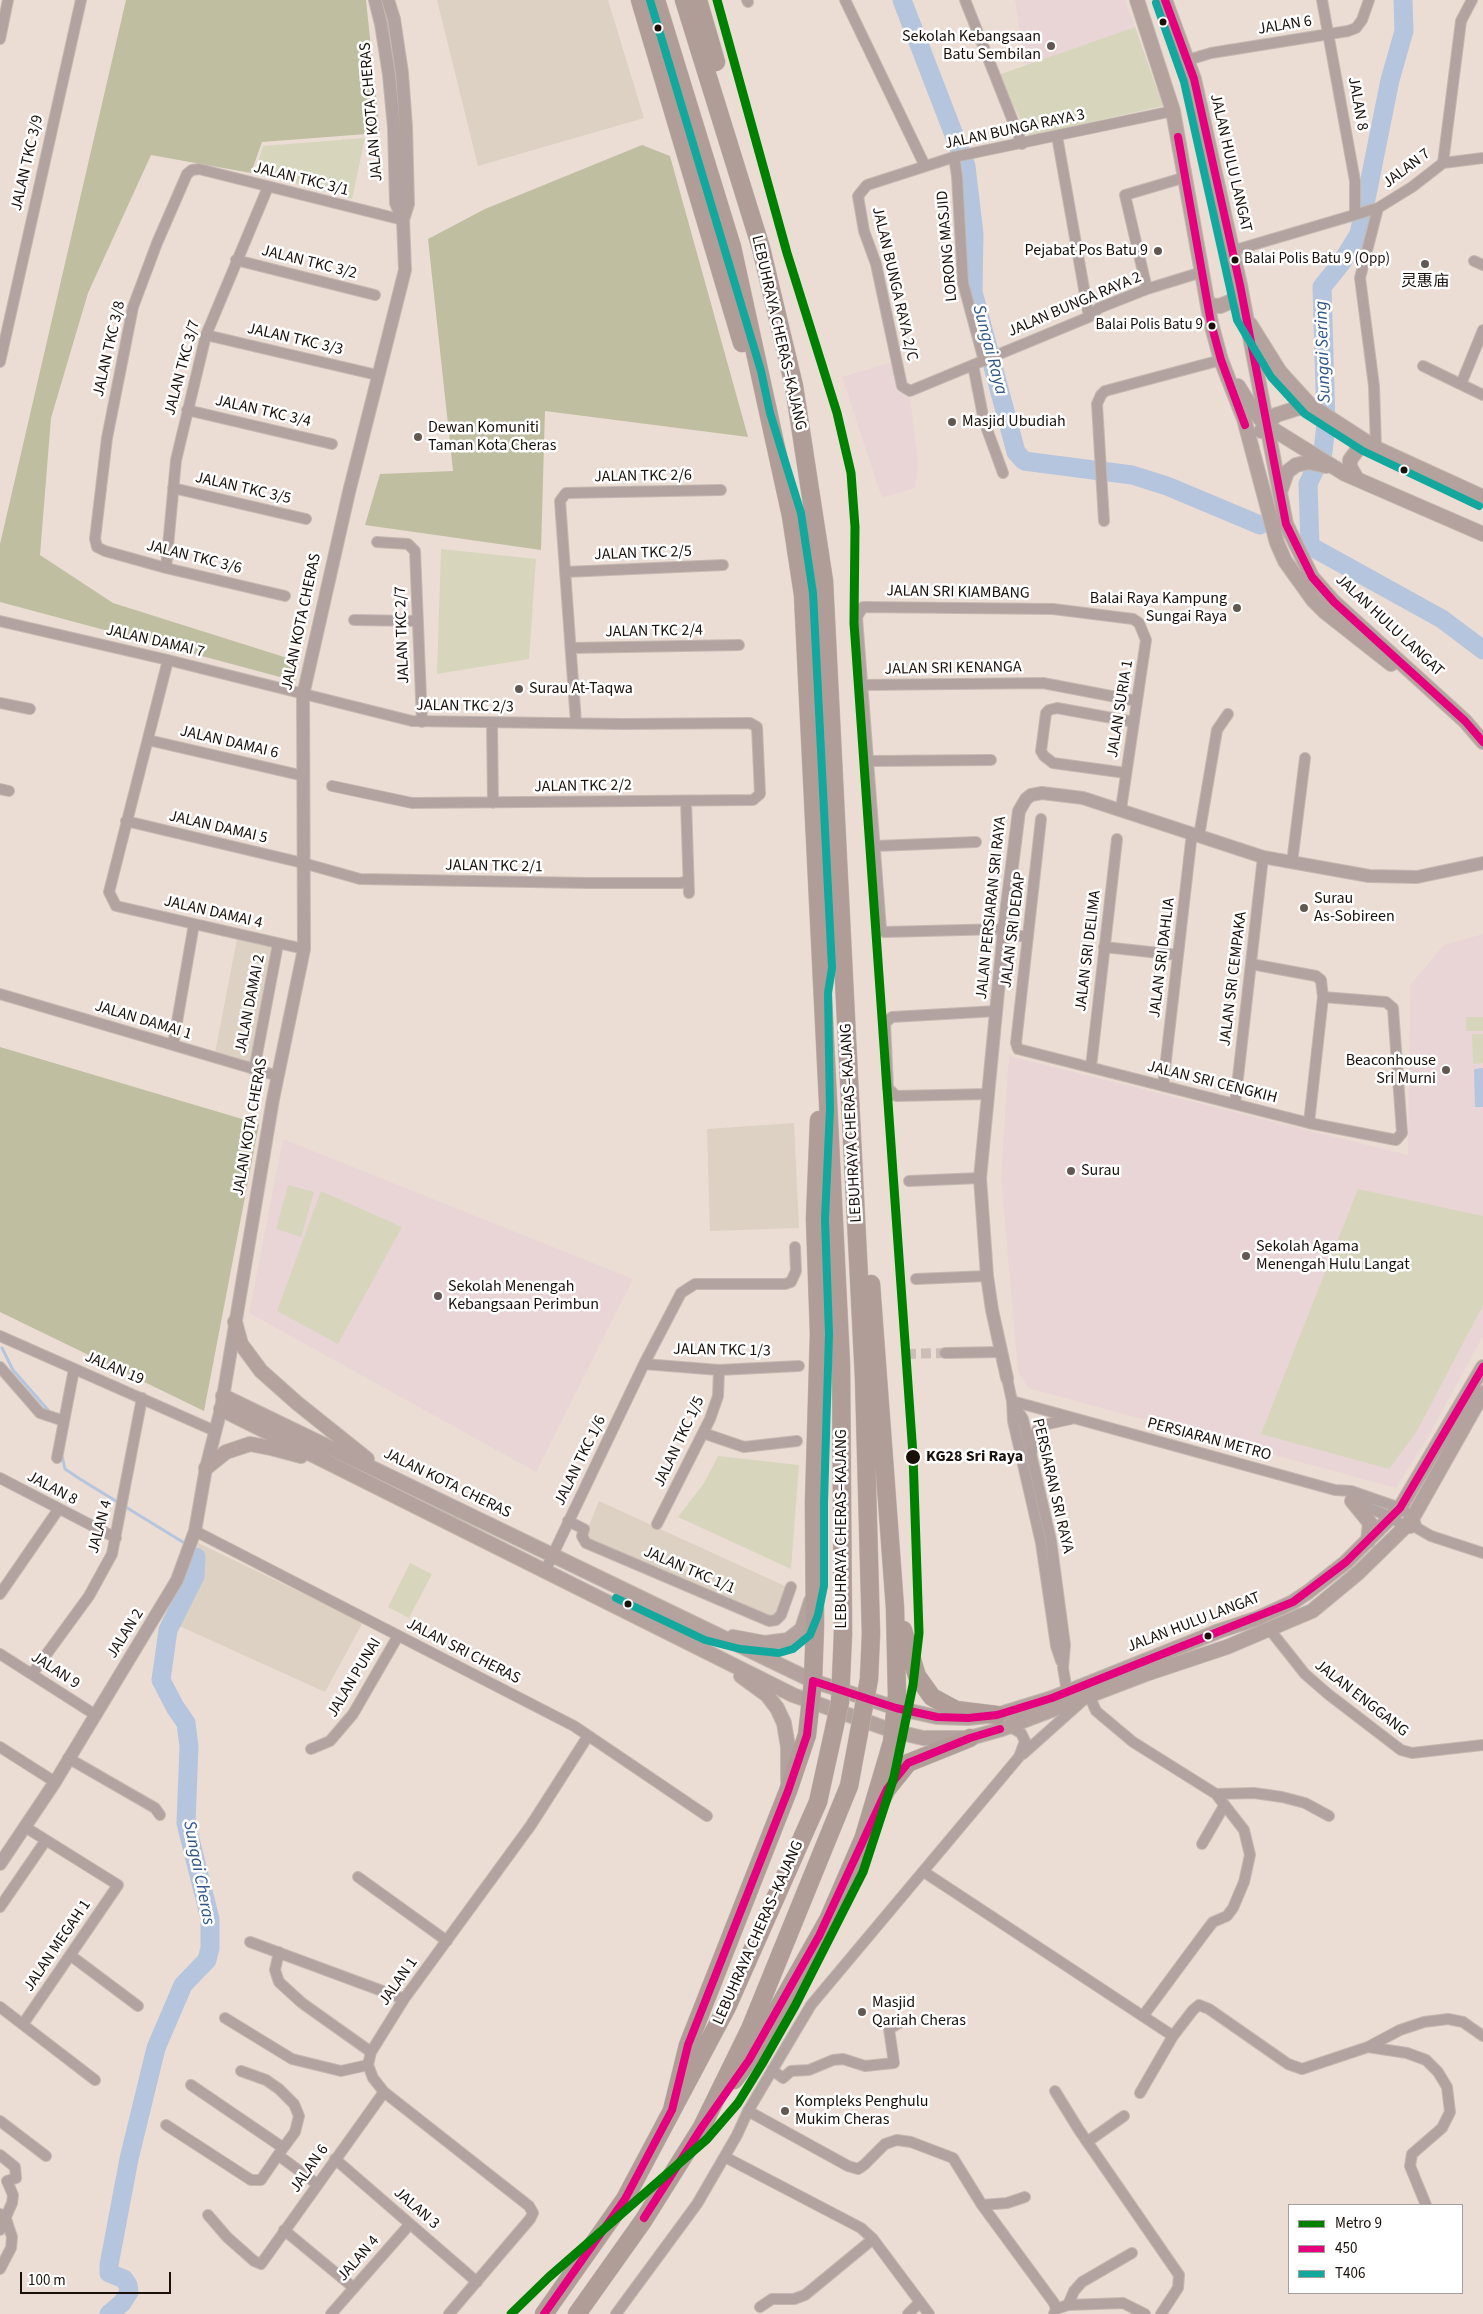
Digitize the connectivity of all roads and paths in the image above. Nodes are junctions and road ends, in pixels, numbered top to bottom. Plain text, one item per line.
1 (8, 0) edge
2 (81, 0) edge
3 (375, 0) edge
4 (388, 0) edge
5 (640, 0) edge
6 (656, 0) edge
7 (684, 0) edge
8 (698, 0) edge
9 (845, 0) edge
10 (965, 0) edge
11 (1137, 0) edge
12 (1166, 0) edge
13 (1322, 0) edge
14 (1369, 0) edge
15 (1472, 0) edge
16 (1329, 34) junction
17 (0, 39) edge
18 (1188, 60) junction
19 (1173, 111) junction
20 (1057, 136) junction
21 (1022, 144) junction
22 (954, 157) junction
23 (1483, 158) edge
24 (1443, 163) junction
25 (925, 166) junction
26 (192, 170) joint
27 (1186, 177) junction
28 (866, 185) joint
29 (268, 187) junction
30 (1378, 208) junction
31 (1356, 214) junction
32 (403, 220) junction
33 (761, 248) junction
34 (1232, 251) junction
35 (236, 260) junction
36 (1202, 272) junction
37 (1240, 285) junction
38 (1147, 289) junction
39 (375, 295) dead end
40 (1208, 305) junction
41 (1089, 317) junction
42 (1246, 317) junction
43 (1483, 330) edge
44 (206, 335) junction
45 (986, 359) junction
46 (1220, 360) junction
47 (0, 362) edge
48 (973, 366) junction
49 (1423, 366) dead end
50 (377, 375) junction
51 (1462, 384) junction
52 (907, 391) joint
53 (1483, 395) edge
54 (1312, 406) junction
55 (187, 410) junction
56 (1266, 425) junction
57 (332, 444) dead end
58 (1250, 445) junction
59 (1372, 445) junction
60 (1328, 465) junction
61 (1003, 473) dead end
62 (1351, 476) junction
63 (173, 488) junction
64 (721, 490) dead end
65 (1279, 494) junction
66 (1483, 497) edge
67 (791, 516) junction
68 (306, 519) dead end
69 (1104, 521) dead end
70 (1483, 534) edge
71 (377, 542) dead end
72 (97, 547) joint
73 (723, 565) dead end
74 (166, 568) junction
75 (565, 572) junction
76 (285, 596) dead end
77 (1133, 618) joint
78 (354, 620) dead end
79 (0, 621) edge
80 (418, 621) junction
81 (739, 645) dead end
82 (571, 648) junction
83 (168, 660) junction
84 (863, 685) junction
85 (303, 694) junction
86 (1137, 701) junction
87 (0, 703) edge
88 (1450, 707) junction
89 (30, 710) dead end
90 (1228, 714) dead end
91 (422, 722) junction
92 (1134, 722) junction
93 (492, 723) junction
94 (576, 723) junction
95 (750, 723) joint
96 (148, 740) junction
97 (1483, 742) edge
98 (1305, 758) dead end
99 (991, 760) dead end
100 (870, 762) junction
101 (1126, 773) junction
102 (304, 776) junction
103 (332, 786) dead end
104 (686, 801) junction
105 (493, 803) junction
106 (1121, 809) junction
107 (1041, 820) dead end
108 (126, 821) junction
109 (1196, 834) junction
110 (1117, 839) dead end
111 (976, 842) dead end
112 (876, 846) junction
113 (1263, 857) junction
114 (302, 863) junction
115 (1292, 863) junction
116 (1483, 863) edge
117 (687, 881) junction
118 (689, 893) dead end
119 (194, 924) junction
120 (1003, 932) junction
121 (1028, 937) junction
122 (278, 944) junction
123 (1104, 947) junction
124 (304, 950) junction
125 (1178, 956) junction
126 (1251, 964) junction
127 (822, 969) junction
128 (0, 994) edge
129 (1323, 997) junction
130 (997, 1011) junction
131 (1016, 1043) joint
132 (173, 1045) junction
133 (1091, 1067) junction
134 (254, 1070) junction
135 (278, 1076) junction
136 (1163, 1086) junction
137 (988, 1094) junction
138 (1235, 1104) junction
139 (1309, 1123) junction
140 (980, 1178) junction
141 (855, 1181) junction
142 (909, 1181) dead end
143 (795, 1247) dead end
144 (987, 1276) junction
145 (916, 1279) dead end
146 (235, 1322) junction
147 (0, 1336) edge
148 (1001, 1352) junction
149 (945, 1353) tunnel mouth
150 (644, 1364) junction
151 (799, 1366) dead end
152 (0, 1367) edge
153 (1483, 1367) edge
154 (74, 1369) junction
155 (720, 1370) junction
156 (1007, 1378) joint
157 (1483, 1393) edge
158 (142, 1398) junction
159 (1012, 1401) junction
160 (222, 1403) junction
161 (1074, 1418) junction
162 (64, 1421) junction
163 (215, 1431) junction
164 (703, 1433) junction
165 (797, 1441) dead end
166 (57, 1458) dead end
167 (1031, 1462) junction
168 (206, 1468) junction
169 (337, 1468) junction
170 (384, 1473) junction
171 (0, 1478) edge
172 (1335, 1490) junction
173 (1352, 1501) junction
174 (58, 1510) junction
175 (1396, 1513) junction
176 (568, 1521) junction
177 (657, 1524) dead end
178 (1411, 1524) junction
179 (195, 1531) junction
180 (116, 1538) junction
181 (1368, 1541) junction
182 (1483, 1553) edge
183 (552, 1555) junction
184 (545, 1571) junction
185 (814, 1586) junction
186 (791, 1587) dead end
187 (0, 1594) edge
188 (895, 1608) junction
189 (1270, 1630) junction
190 (708, 1631) junction
191 (398, 1636) junction
192 (701, 1649) junction
193 (0, 1654) edge
194 (1063, 1668) junction
195 (32, 1674) junction
196 (813, 1680) junction
197 (1067, 1691) junction
198 (793, 1695) joint
199 (1090, 1696) junction
200 (811, 1701) junction
201 (896, 1708) junction
202 (94, 1714) junction
203 (999, 1722) junction
204 (893, 1731) junction
205 (588, 1736) junction
206 (970, 1738) junction
207 (1483, 1746) edge
208 (0, 1747) edge
209 (312, 1749) dead end
210 (1019, 1757) junction
211 (68, 1758) junction
212 (54, 1782) junction
213 (788, 1792) junction
214 (1216, 1794) junction
215 (1224, 1806) junction
216 (160, 1815) dead end
217 (708, 1816) dead end
218 (1329, 1816) dead end
219 (25, 1827) junction
220 (46, 1840) junction
221 (863, 1840) junction
222 (1202, 1844) dead end
223 (0, 1864) edge
224 (924, 1872) junction
225 (358, 1877) dead end
226 (0, 1907) edge
227 (447, 1940) junction
228 (250, 1942) dead end
229 (279, 1952) junction
230 (70, 1955) junction
231 (404, 1999) junction
232 (138, 2006) dead end
233 (0, 2007) edge
234 (1143, 2016) junction
235 (225, 2018) dead end
236 (899, 2023) dead end
237 (23, 2024) junction
238 (1173, 2036) junction
239 (1483, 2036) edge
240 (1368, 2047) junction
241 (371, 2052) junction
242 (368, 2065) junction
243 (772, 2070) junction
244 (241, 2071) dead end
245 (95, 2080) dead end
246 (191, 2085) dead end
247 (1055, 2091) dead end
248 (384, 2092) junction
249 (1140, 2093) dead end
250 (672, 2110) junction
251 (748, 2111) junction
252 (1124, 2116) dead end
253 (0, 2121) edge
254 (166, 2125) dead end
255 (702, 2127) junction
256 (1087, 2142) junction
257 (280, 2151) junction
258 (0, 2155) edge
259 (46, 2156) dead end
260 (725, 2158) junction
261 (335, 2159) junction
262 (4, 2178) edge
263 (318, 2184) junction
264 (1025, 2198) dead end
265 (1426, 2204) edge
266 (982, 2205) junction
267 (208, 2215) dead end
268 (3, 2217) edge
269 (410, 2224) junction
270 (0, 2230) edge
271 (284, 2230) junction
272 (873, 2239) junction
273 (1132, 2253) dead end
274 (0, 2269) edge
275 (477, 2282) junction
276 (354, 2288) junction
277 (920, 2303) junction
278 (1068, 2305) junction
279 (760, 2307) dead end
280 (1055, 2312) edge
281 (331, 2314) edge
282 (449, 2314) edge
283 (544, 2314) edge
284 (577, 2314) edge
285 (616, 2314) edge
286 (908, 2314) edge
287 (929, 2314) edge
288 (1145, 2314) edge
289 (1160, 2314) edge

1 - 17 street
2 - 47 street, JALAN TKC 3/9
3 - 32 street, JALAN KOTA CHERAS
4 - 32 street, JALAN KOTA CHERAS
5 - 67 highway
6 - 67 highway, LEBUHRAYA CHERAS–KAJANG
7 - 33 highway, LEBUHRAYA CHERAS–KAJANG
8 - 33 highway
9 - 25 street
10 - 21 street
11 - 19 main road
12 - 18 main road, JALAN HULU LANGAT
13 - 16 street, JALAN 8
14 - 16 street, JALAN 6
15 - 24 street, JALAN 7
16 - 18 street, JALAN 6
16 - 31 street, JALAN 8
18 - 34 main road, JALAN HULU LANGAT
19 - 20 street, JALAN BUNGA RAYA 3
19 - 27 main road
20 - 21 street, JALAN BUNGA RAYA 3
20 - 41 street
21 - 22 street, JALAN BUNGA RAYA 3
22 - 25 street, JALAN BUNGA RAYA 3
22 - 45 street, LORONG MASJID
23 - 24 street
24 - 30 street, JALAN 7
25 - 28 street, JALAN BUNGA RAYA 3
26 - 29 street, JALAN TKC 3/1
26 - 72 street, JALAN TKC 3/8
27 - 36 main road
27 - 38 street
28 - 52 street, JALAN BUNGA RAYA 2/C
29 - 32 street, JALAN TKC 3/1
29 - 35 street, JALAN TKC 3/7
30 - 31 street, JALAN 7
30 - 59 street
31 - 34 street, JALAN 7
32 - 50 street, JALAN KOTA CHERAS
33 - 141 highway, LEBUHRAYA CHERAS–KAJANG
34 - 37 main road, JALAN HULU LANGAT
35 - 39 street, JALAN TKC 3/2
35 - 44 street, JALAN TKC 3/7
36 - 38 street, JALAN BUNGA RAYA 2
36 - 40 main road
37 - 40 main road
37 - 42 main road, JALAN HULU LANGAT
38 - 41 street, JALAN BUNGA RAYA 2
40 - 46 main road
41 - 45 street, JALAN BUNGA RAYA 2
42 - 54 main road, JALAN HULU LANGAT
42 - 56 main road
43 - 51 street
44 - 50 street, JALAN TKC 3/3
44 - 55 street, JALAN TKC 3/7
45 - 48 street, JALAN BUNGA RAYA 2
46 - 56 main road, JALAN HULU LANGAT
46 - 58 main road, JALAN HULU LANGAT
46 - 69 street
48 - 52 street, JALAN BUNGA RAYA 2
48 - 61 street
49 - 51 street
50 - 85 street, JALAN KOTA CHERAS
51 - 53 street
54 - 56 main road
54 - 59 main road, JALAN HULU LANGAT
55 - 57 street, JALAN TKC 3/4
55 - 63 street, JALAN TKC 3/7
56 - 58 main road
56 - 60 main road, JALAN HULU LANGAT
56 - 65 main road, JALAN HULU LANGAT
58 - 88 main road, JALAN HULU LANGAT
59 - 62 main road
59 - 66 main road, JALAN HULU LANGAT
60 - 62 main road, JALAN HULU LANGAT
60 - 65 main road
62 - 70 main road
63 - 68 street, JALAN TKC 3/5
63 - 74 street, JALAN TKC 3/7
64 - 75 street, JALAN TKC 2/6
65 - 88 main road, JALAN HULU LANGAT
67 - 127 highway, LEBUHRAYA CHERAS–KAJANG
71 - 80 street, JALAN TKC 2/7
72 - 74 street, JALAN TKC 3/6
73 - 75 street, JALAN TKC 2/5
74 - 76 street, JALAN TKC 3/6
75 - 82 street
77 - 84 street, JALAN SRI KIAMBANG
77 - 86 street, JALAN SURIA 1
78 - 80 street
79 - 83 street, JALAN DAMAI 7
80 - 91 street, JALAN TKC 2/7
81 - 82 street, JALAN TKC 2/4
82 - 94 street
83 - 85 street, JALAN DAMAI 7
83 - 96 street
84 - 86 street, JALAN SRI KENANGA
84 - 100 street
85 - 91 street, JALAN TKC 2/3
85 - 102 street, JALAN KOTA CHERAS
86 - 92 street, JALAN SURIA 1
87 - 89 street
88 - 97 main road, JALAN HULU LANGAT
90 - 109 street, JALAN SRI DAHLIA
91 - 93 street, JALAN TKC 2/3
92 - 101 street, JALAN SURIA 1
92 - 101 street
93 - 94 street, JALAN TKC 2/3
93 - 105 street
94 - 95 street, JALAN TKC 2/3
95 - 104 street, JALAN TKC 2/2
96 - 102 street, JALAN DAMAI 6
96 - 108 street
98 - 115 street
99 - 100 street
100 - 112 street
101 - 106 street, JALAN SURIA 1
102 - 114 street, JALAN KOTA CHERAS
103 - 105 street, JALAN TKC 2/2
104 - 105 street, JALAN TKC 2/2
104 - 117 street
106 - 109 street, JALAN PERSIARAN SRI RAYA
106 - 120 street, JALAN PERSIARAN SRI RAYA
107 - 121 street, JALAN SRI DEDAP
108 - 114 street, JALAN DAMAI 5
108 - 119 street, JALAN DAMAI 4
109 - 113 street, JALAN PERSIARAN SRI RAYA
109 - 125 street, JALAN SRI DAHLIA
110 - 123 street, JALAN SRI DELIMA
111 - 112 street
112 - 120 street
113 - 115 street, JALAN PERSIARAN SRI RAYA
113 - 126 street, JALAN SRI CEMPAKA
114 - 117 street, JALAN TKC 2/1
114 - 124 street, JALAN KOTA CHERAS
115 - 116 street, JALAN PERSIARAN SRI RAYA
117 - 118 street
119 - 122 street, JALAN DAMAI 4
119 - 132 street
120 - 121 street
120 - 130 street, JALAN PERSIARAN SRI RAYA
121 - 131 street, JALAN SRI DEDAP
122 - 124 street, JALAN DAMAI 4
122 - 134 street, JALAN DAMAI 2
123 - 125 street
123 - 133 street, JALAN SRI DELIMA
124 - 135 street, JALAN KOTA CHERAS
125 - 136 street, JALAN SRI DAHLIA
126 - 129 street
126 - 138 street, JALAN SRI CEMPAKA
127 - 185 highway
127 - 250 highway, LEBUHRAYA CHERAS–KAJANG, bridge
128 - 132 street, JALAN DAMAI 1
129 - 139 street
129 - 139 street, JALAN SRI CENGKIH
130 - 137 street, JALAN PERSIARAN SRI RAYA
130 - 137 street
131 - 133 street, JALAN SRI CENGKIH
132 - 134 street, JALAN DAMAI 1
133 - 136 street, JALAN SRI CENGKIH
134 - 135 street, JALAN DAMAI 1
135 - 146 street, JALAN KOTA CHERAS
136 - 138 street, JALAN SRI CENGKIH
137 - 140 street, JALAN PERSIARAN SRI RAYA
138 - 139 street, JALAN SRI CENGKIH
140 - 142 street
140 - 144 street, JALAN PERSIARAN SRI RAYA
141 - 188 highway
141 - 255 highway, LEBUHRAYA CHERAS–KAJANG, bridge
143 - 150 street, JALAN TKC 1/6
144 - 145 street
144 - 148 street, JALAN PERSIARAN SRI RAYA
146 - 160 street, JALAN KOTA CHERAS
146 - 170 main road
147 - 154 street, JALAN 19
148 - 149 street
148 - 156 street, JALAN PERSIARAN SRI RAYA
150 - 155 street, JALAN TKC 1/3
150 - 176 street, JALAN TKC 1/6
151 - 155 street, JALAN TKC 1/3
152 - 162 street
153 - 175 main road, JALAN HULU LANGAT
154 - 158 street, JALAN 19
154 - 162 street
155 - 164 street, JALAN TKC 1/5
156 - 159 street, JALAN PERSIARAN SRI RAYA
157 - 178 main road, JALAN HULU LANGAT
158 - 163 street, JALAN 19
158 - 180 street, JALAN 4
159 - 161 street, PERSIARAN METRO
159 - 167 street, PERSIARAN SRI RAYA
159 - 194 street, PERSIARAN SRI RAYA
160 - 163 street, JALAN 2
160 - 169 main road, JALAN KOTA CHERAS
160 - 170 main road, JALAN KOTA CHERAS
161 - 167 street, PERSIARAN METRO
161 - 172 street, PERSIARAN METRO
162 - 166 street
163 - 168 street, JALAN 2
164 - 165 street
164 - 177 street, JALAN TKC 1/5
167 - 194 street, PERSIARAN SRI RAYA
168 - 169 main road
168 - 179 street, JALAN 2
169 - 184 main road, JALAN KOTA CHERAS
170 - 183 main road, JALAN KOTA CHERAS
171 - 174 street, JALAN 8
172 - 173 street, PERSIARAN METRO
172 - 175 street, PERSIARAN METRO
173 - 175 street, PERSIARAN METRO
173 - 181 main road
174 - 180 street, JALAN 8
174 - 187 street
175 - 178 street
175 - 181 main road, JALAN HULU LANGAT
176 - 183 street, JALAN TKC 1/6
176 - 186 street, JALAN TKC 1/1
178 - 182 street
178 - 189 main road, JALAN HULU LANGAT
179 - 191 street, JALAN SRI CHERAS
179 - 202 street, JALAN 2
180 - 195 street, JALAN 4
181 - 197 main road, JALAN HULU LANGAT
183 - 184 street, JALAN TKC 1/6
183 - 190 main road, JALAN KOTA CHERAS
184 - 192 main road, JALAN KOTA CHERAS
185 - 190 main road
185 - 196 highway
188 - 201 highway
188 - 203 highway
189 - 199 main road, JALAN HULU LANGAT
189 - 207 street, JALAN ENGGANG
190 - 196 main road, JALAN KOTA CHERAS
191 - 205 street, JALAN SRI CHERAS
191 - 209 street, JALAN PUNAI
192 - 198 main road, JALAN KOTA CHERAS
192 - 213 main road
193 - 195 street, JALAN 9
194 - 197 street, PERSIARAN SRI RAYA
195 - 202 street, JALAN 9
196 - 200 highway
196 - 201 main road, JALAN HULU LANGAT
197 - 203 main road, JALAN HULU LANGAT
198 - 200 main road, JALAN HULU LANGAT
199 - 203 main road, JALAN HULU LANGAT
199 - 210 street
199 - 214 street
200 - 204 main road, JALAN HULU LANGAT
200 - 213 highway
201 - 203 main road, JALAN HULU LANGAT
201 - 204 highway
202 - 211 street, JALAN 2
203 - 206 main road, JALAN HULU LANGAT
203 - 210 street
204 - 206 main road, JALAN HULU LANGAT
204 - 221 highway
205 - 217 street, JALAN SRI CHERAS
205 - 227 street, JALAN 1
206 - 221 highway
208 - 212 street
210 - 224 street
211 - 212 street, JALAN 2
211 - 216 street
212 - 219 street, JALAN 2
213 - 250 highway
214 - 215 street
214 - 218 street
215 - 222 street
215 - 234 street
219 - 220 street
219 - 223 street, JALAN 2
220 - 226 street
220 - 230 street, JALAN MEGAH 1
221 - 255 highway
224 - 234 street
224 - 243 street
225 - 227 street
227 - 231 street, JALAN 1
228 - 229 street
229 - 231 street
229 - 241 street
230 - 232 street
230 - 237 street, JALAN MEGAH 1
231 - 241 street, JALAN 1
233 - 237 street
234 - 238 street
235 - 242 street
236 - 243 street
237 - 245 street
238 - 240 street
238 - 249 street
239 - 240 street
240 - 265 street
241 - 242 street, JALAN 1
242 - 248 street
243 - 251 street
244 - 257 street
246 - 257 street
247 - 256 street
248 - 261 street, JALAN 6
248 - 275 street
250 - 283 highway, LEBUHRAYA CHERAS–KAJANG
251 - 260 street
251 - 266 street
252 - 256 street
253 - 259 street
254 - 257 street
255 - 284 highway, LEBUHRAYA CHERAS–KAJANG
256 - 289 street
257 - 263 street
258 - 262 street
260 - 272 street
260 - 285 street
261 - 263 street, JALAN 6
261 - 269 street, JALAN 3
262 - 268 street
263 - 271 street, JALAN 6
264 - 266 street
266 - 280 street
267 - 271 street, JALAN 6
268 - 270 street
268 - 274 street
269 - 275 street, JALAN 3
269 - 276 street, JALAN 4
271 - 276 street
272 - 277 street
272 - 279 street
273 - 278 street
275 - 282 street
276 - 281 street, JALAN 4
277 - 286 street
277 - 287 street
278 - 280 street
278 - 288 street

